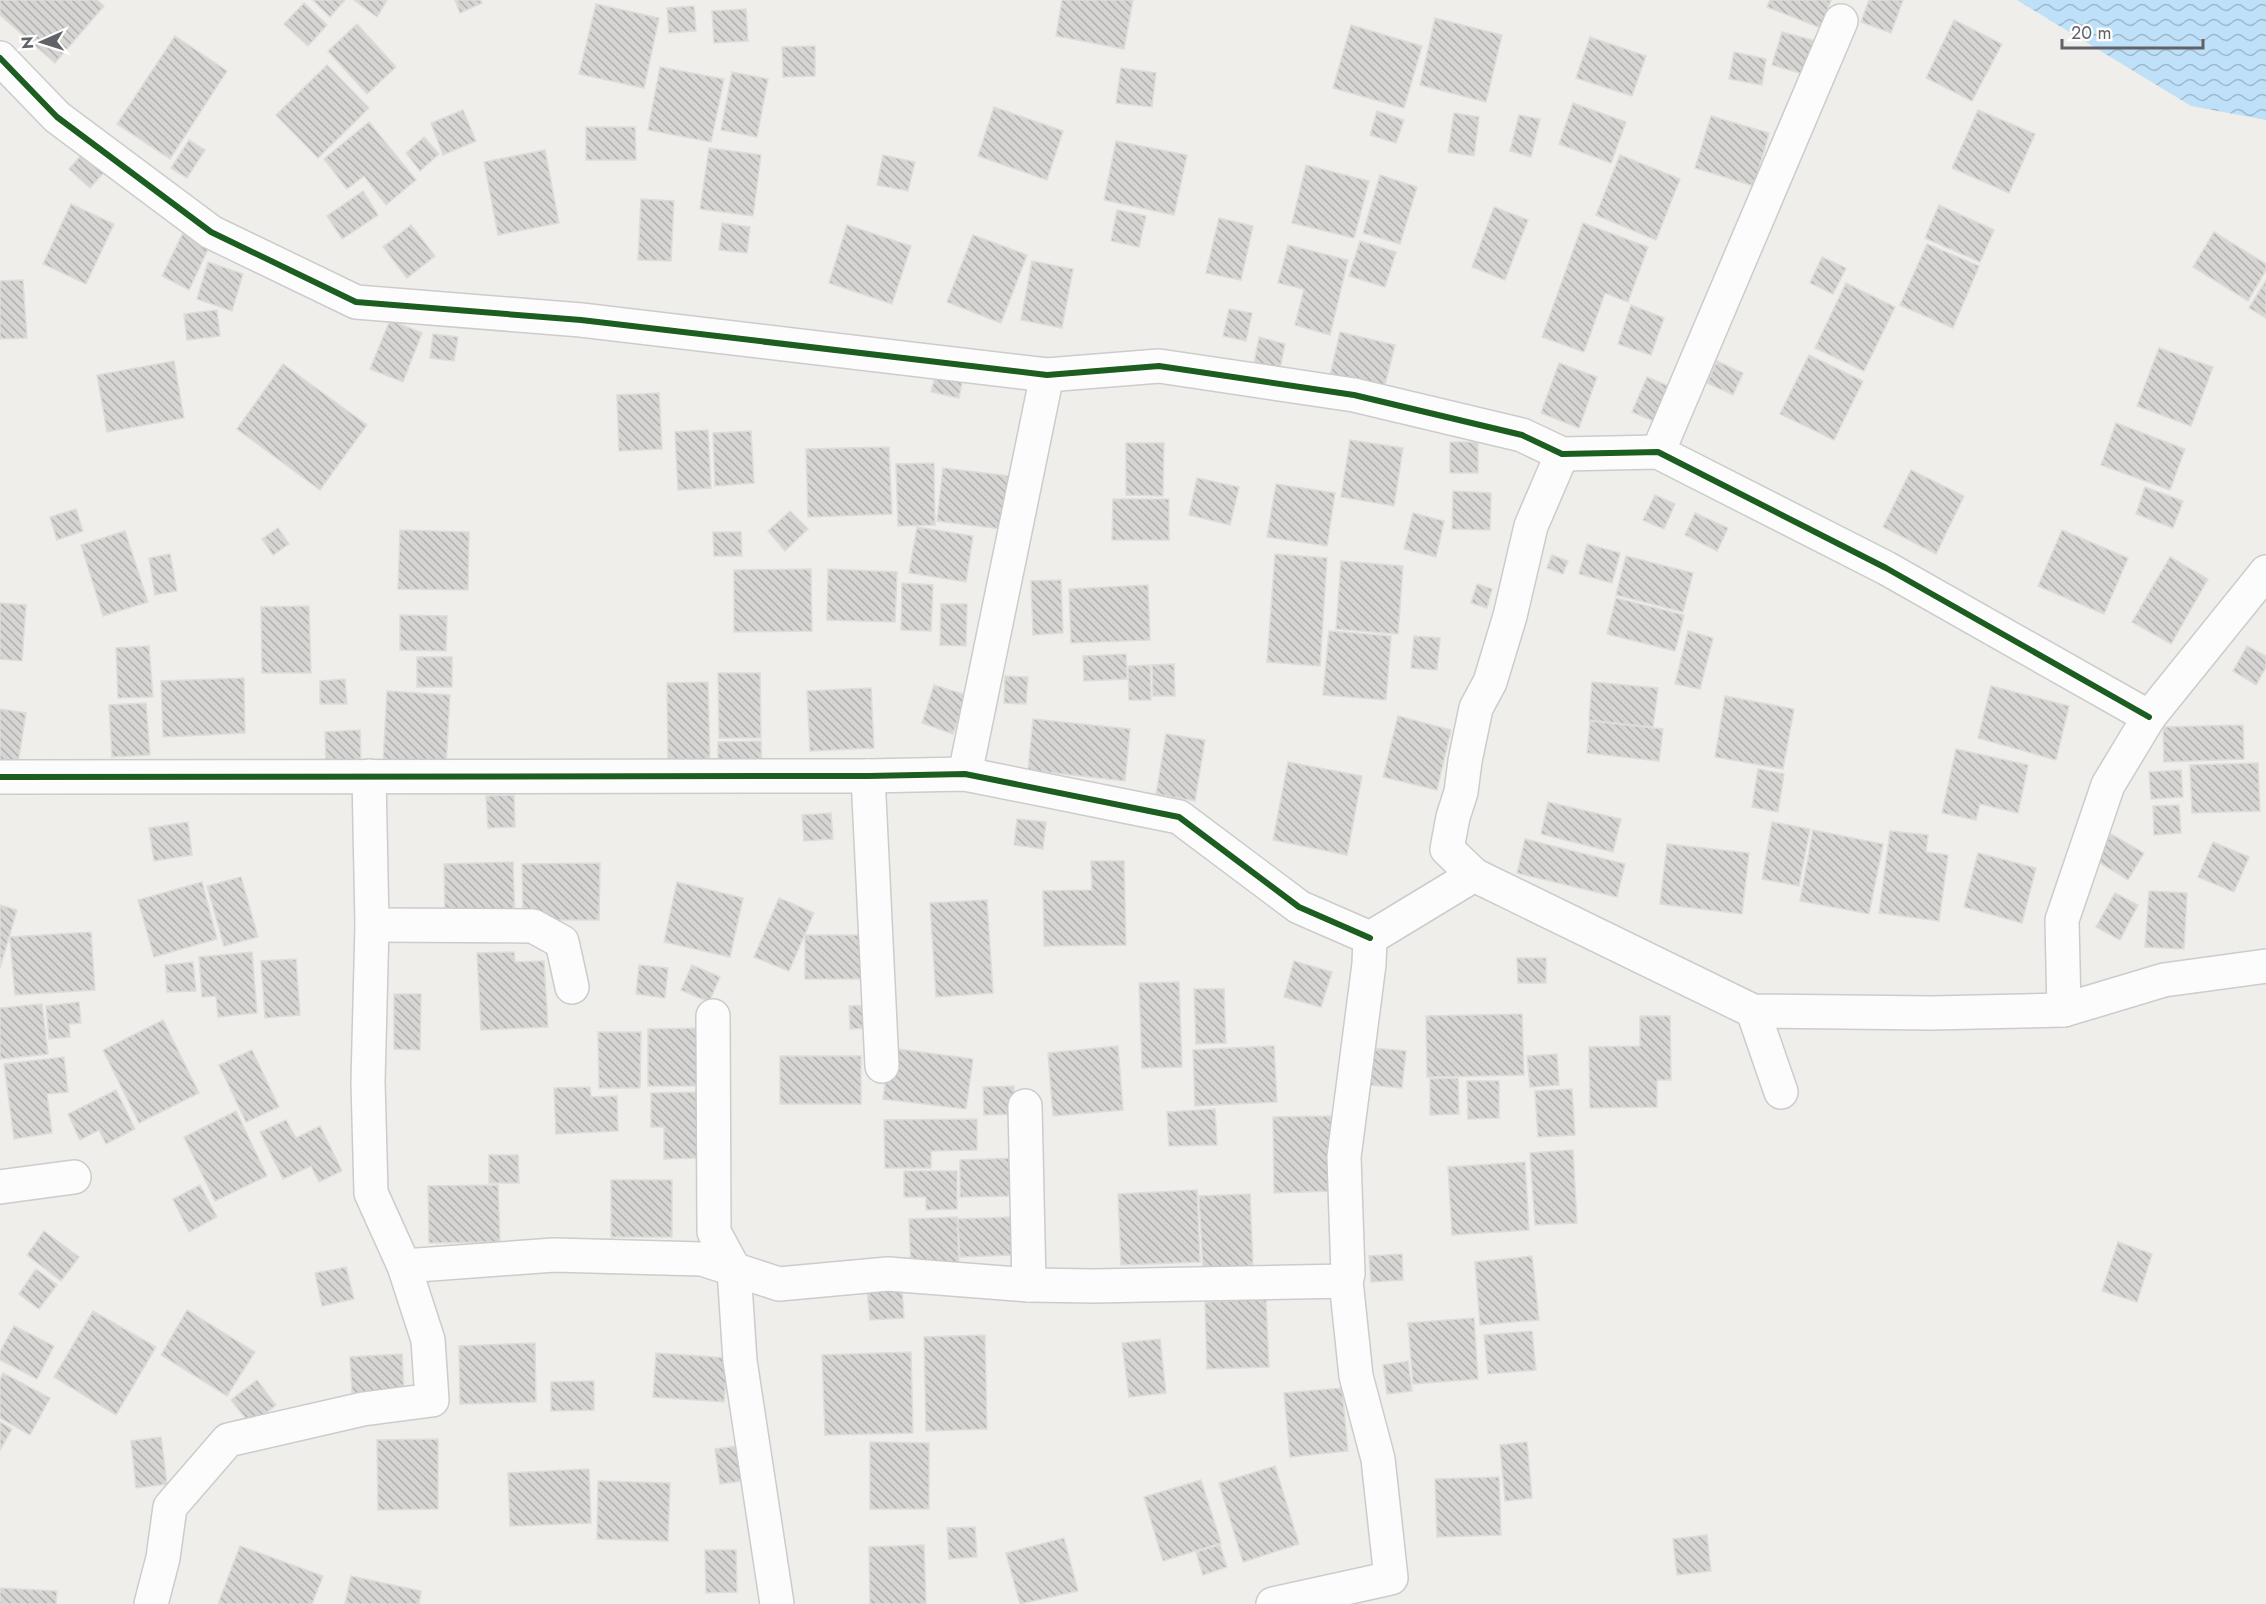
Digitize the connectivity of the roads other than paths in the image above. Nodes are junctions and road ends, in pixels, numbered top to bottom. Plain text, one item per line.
1 (1840, 21) dead end
2 (0, 58) edge
3 (1047, 375) junction
4 (1658, 452) junction
5 (1562, 454) junction
6 (2266, 572) edge
7 (2149, 717) junction
8 (965, 774) junction
9 (369, 776) junction
10 (868, 776) junction
11 (0, 777) edge
12 (1474, 875) junction
13 (372, 925) junction
14 (1370, 938) junction
15 (2266, 966) edge
16 (572, 987) dead end
17 (2064, 1010) junction
18 (1753, 1011) junction
19 (713, 1016) dead end
20 (882, 1066) dead end
21 (1781, 1092) dead end
22 (1025, 1106) dead end
23 (74, 1177) dead end
24 (0, 1187) edge
25 (404, 1266) junction
26 (734, 1269) junction
27 (1346, 1281) junction
28 (1029, 1285) junction
29 (151, 1604) edge
30 (777, 1604) edge
31 (1273, 1604) edge

1 - 4 street
2 - 3 street
3 - 5 street
3 - 8 street
4 - 5 street
4 - 7 street
5 - 12 street
6 - 7 street
7 - 17 street
8 - 10 street
8 - 14 street
9 - 10 street
9 - 11 street
9 - 13 street
10 - 20 street
12 - 14 street
12 - 18 street
13 - 16 street
13 - 25 street
14 - 27 street
15 - 17 street
17 - 18 street
18 - 21 street
19 - 26 street
22 - 28 street
23 - 24 street
25 - 26 street
25 - 29 street
26 - 28 street
26 - 30 street
27 - 28 street
27 - 31 street

